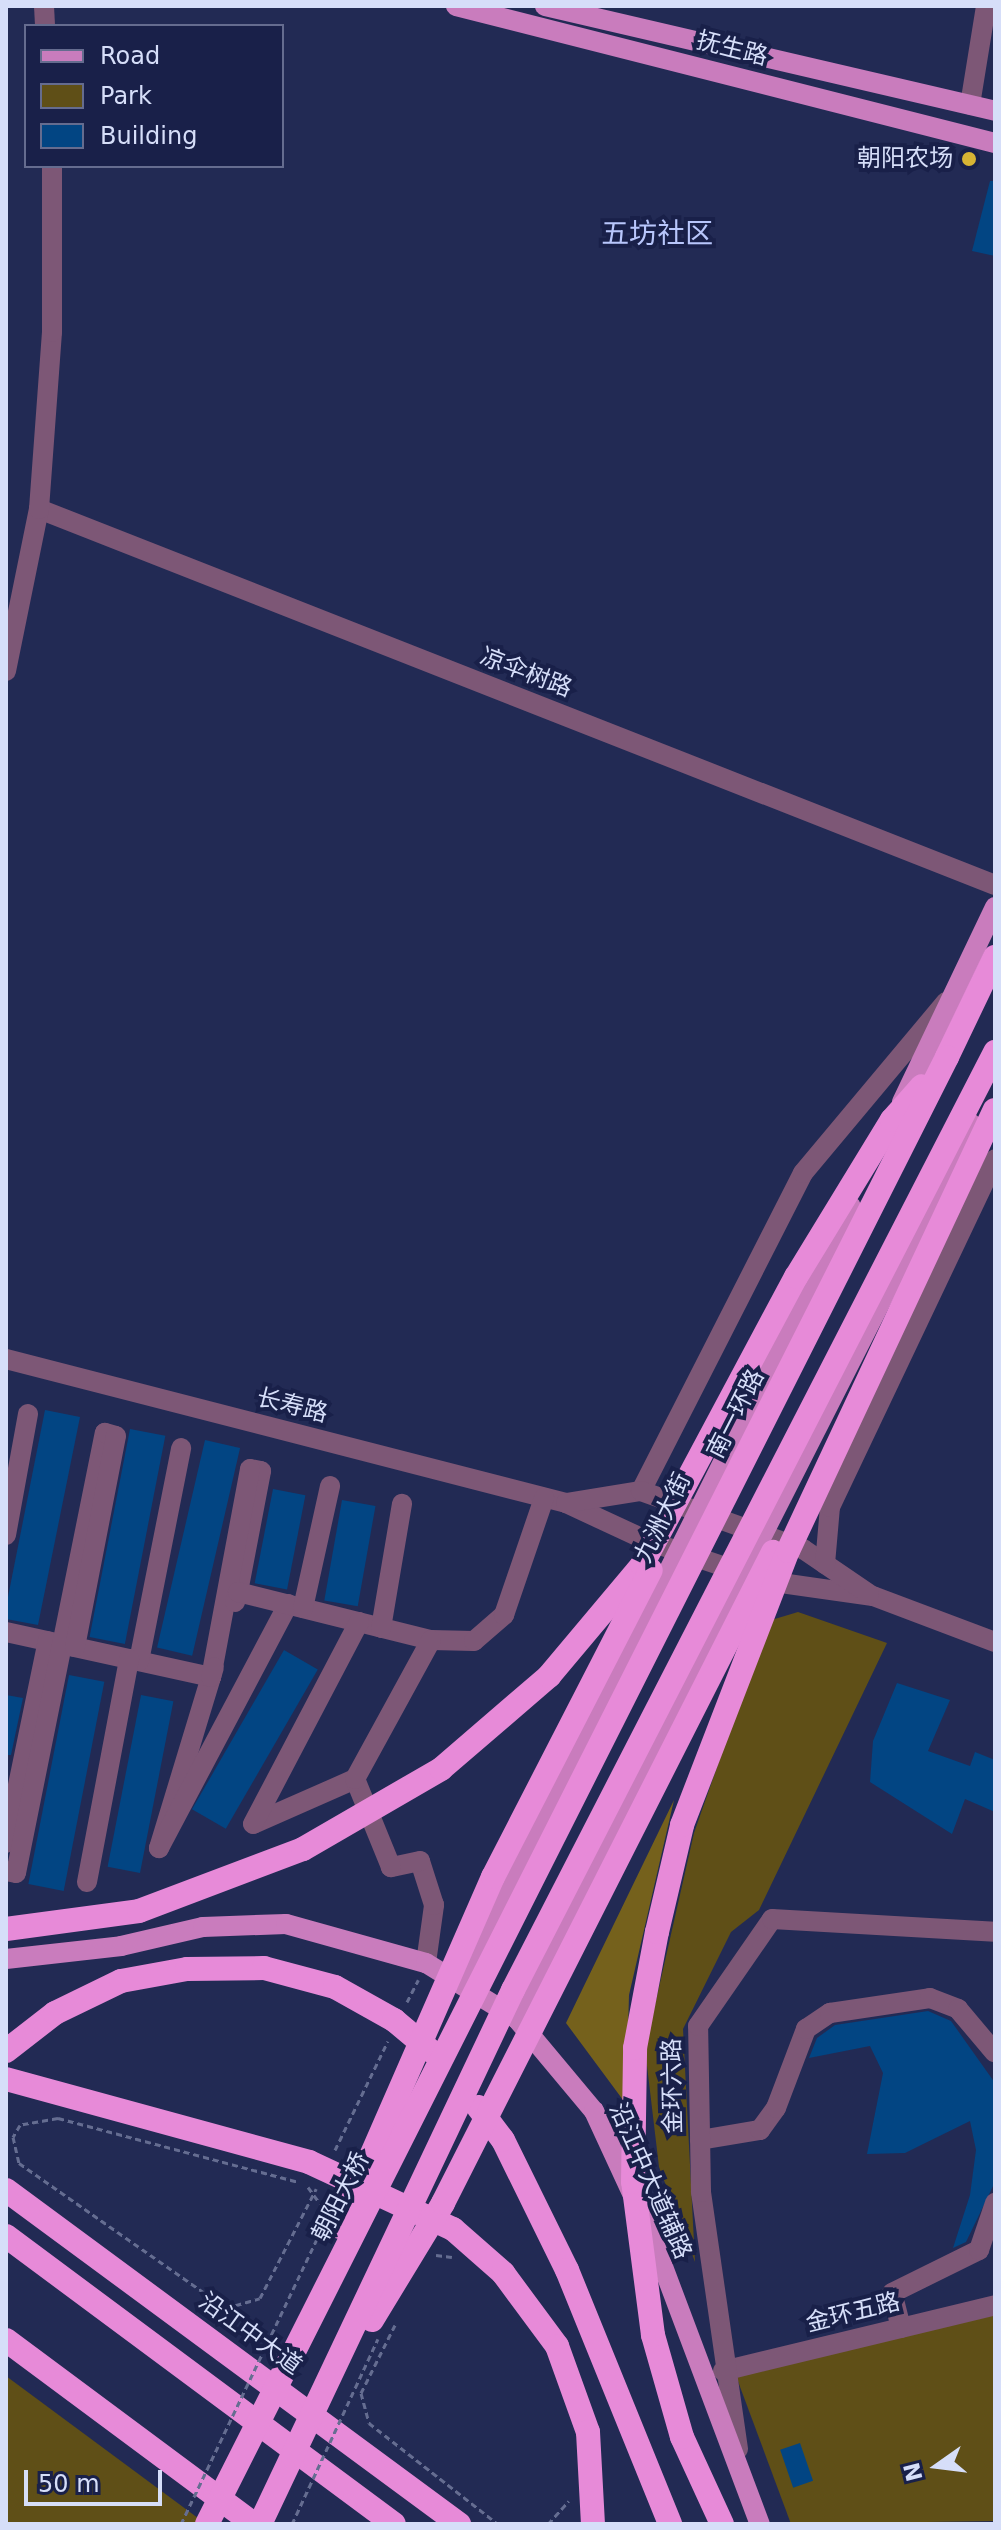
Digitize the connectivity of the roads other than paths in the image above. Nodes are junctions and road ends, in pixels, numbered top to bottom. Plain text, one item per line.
1 (456, 6) edge
2 (986, 6) edge
3 (551, 7) edge
4 (970, 105) junction
5 (995, 111) edge
6 (995, 143) edge
7 (52, 168) edge
8 (39, 509) junction
9 (13, 601) edge
10 (6, 671) edge
11 (995, 885) edge
12 (995, 907) edge
13 (995, 957) edge
14 (958, 986) junction
15 (995, 1052) edge
16 (947, 1057) junction
17 (995, 1074) edge
18 (995, 1110) edge
19 (972, 1122) junction
20 (995, 1159) edge
21 (852, 1204) junction
22 (6, 1359) edge
23 (28, 1414) dead end
24 (181, 1448) dead end
25 (330, 1486) dead end
26 (641, 1491) junction
27 (544, 1498) junction
28 (566, 1503) junction
29 (402, 1504) dead end
30 (695, 1509) junction
31 (766, 1534) junction
32 (6, 1535) edge
33 (676, 1549) junction
34 (825, 1564) junction
35 (745, 1574) junction
36 (238, 1592) junction
37 (873, 1596) junction
38 (296, 1606) junction
39 (359, 1622) junction
40 (381, 1628) junction
41 (6, 1632) edge
42 (431, 1640) junction
43 (995, 1642) edge
44 (62, 1644) junction
45 (134, 1660) junction
46 (211, 1677) junction
47 (355, 1779) junction
48 (6, 1843) edge
49 (6, 1871) edge
50 (87, 1882) dead end
51 (524, 1895) joint
52 (6, 1927) edge
53 (995, 1932) edge
54 (6, 1959) edge
55 (426, 1963) junction
56 (464, 1980) junction
57 (517, 2019) junction
58 (6, 2051) edge
59 (995, 2053) edge
60 (6, 2079) edge
61 (700, 2140) junction
62 (6, 2190) edge
63 (995, 2203) edge
64 (6, 2236) edge
65 (995, 2305) edge
66 (901, 2328) junction
67 (6, 2338) edge
68 (723, 2371) junction
69 (280, 2380) junction
70 (307, 2426) junction
71 (682, 2437) junction
72 (746, 2495) junction
73 (207, 2524) edge
74 (254, 2524) edge
75 (260, 2524) edge
76 (394, 2524) edge
77 (459, 2524) edge
78 (593, 2524) edge
79 (670, 2524) edge
80 (711, 2524) edge
81 (722, 2524) edge
82 (760, 2524) edge

1 - 6 main road, 抚生路
2 - 4 street
3 - 4 main road, 抚生路
4 - 5 main road, 抚生路
7 - 8 street
8 - 9 street
8 - 11 street, 凉伞树路
9 - 10 street
12 - 14 main road, 九洲大街
13 - 16 highway, 南一环路
14 - 21 main road, 九洲大街
14 - 26 street
15 - 70 highway, bridge
16 - 51 highway, 南一环路, bridge
16 - 52 highway, bridge
17 - 19 main road
18 - 71 highway, bridge
19 - 31 main road
19 - 70 highway, bridge
20 - 34 street
21 - 30 main road, 九洲大街
21 - 69 highway, bridge
22 - 27 street, 长寿路
23 - 32 street
24 - 45 street
25 - 38 street
26 - 28 street, 长寿路
26 - 30 street, 长寿路
27 - 28 street, 长寿路
27 - 42 street
28 - 33 street, 长寿路
29 - 40 street
30 - 31 street, 长寿路
30 - 33 main road, 九洲大街
31 - 34 street, 长寿路
31 - 35 main road
33 - 35 street, 长寿路
33 - 56 main road, 九洲大街
34 - 37 street, 长寿路
35 - 37 street, 长寿路
35 - 57 main road
36 - 38 street
36 - 46 street
36 - 46 street
37 - 43 street, 长寿路
38 - 39 street
38 - 46 street
39 - 40 street
39 - 47 street
40 - 42 street
41 - 44 street
42 - 47 street
44 - 44 street
44 - 45 street
44 - 48 street
44 - 49 street
45 - 46 street
45 - 50 street
47 - 55 street
51 - 69 highway, 朝阳大桥, bridge
53 - 61 street, 金环六路
54 - 55 main road, 沿江中大道辅路
55 - 56 main road, 沿江中大道辅路
56 - 57 main road, 沿江中大道辅路
57 - 72 main road, 沿江中大道辅路
58 - 79 highway, bridge
59 - 61 street
60 - 78 highway, bridge
61 - 68 street, 金环六路
62 - 77 highway, 沿江中大道
63 - 66 street
64 - 76 highway
65 - 66 street, 金环五路
66 - 68 street, 金环五路
67 - 74 highway
68 - 72 street, 金环六路
69 - 73 highway, 朝阳大桥, bridge
70 - 75 highway, bridge
71 - 80 highway, bridge
71 - 81 highway, bridge
72 - 82 main road, 沿江中大道辅路

